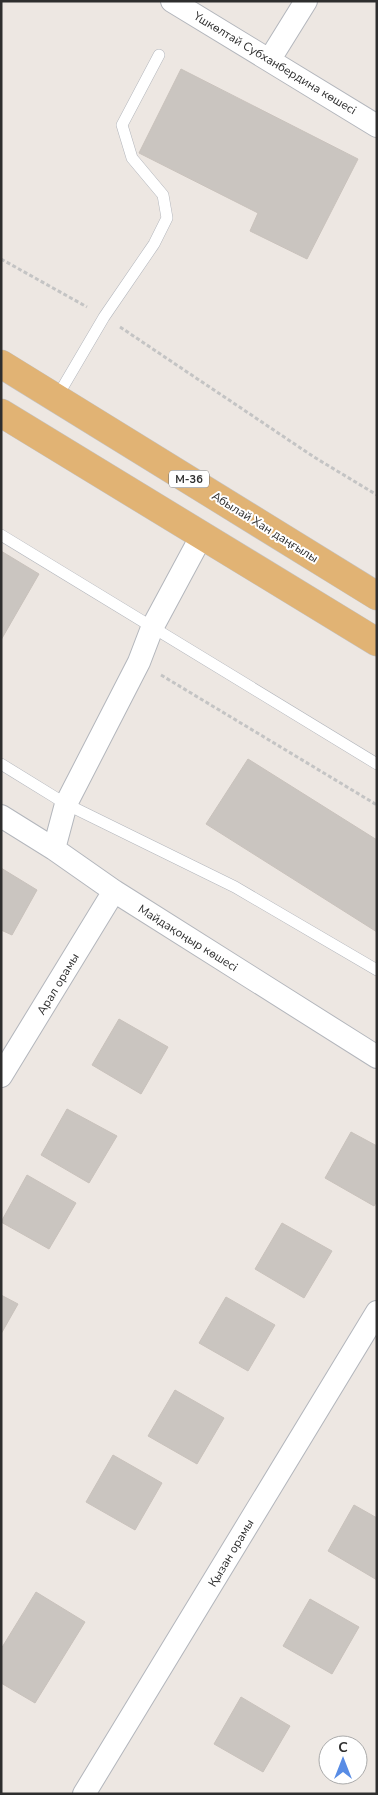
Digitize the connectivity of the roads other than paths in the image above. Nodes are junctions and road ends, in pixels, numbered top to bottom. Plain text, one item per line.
1 (172, 1) edge
2 (306, 1) edge
3 (159, 55) dead end
4 (270, 59) junction
5 (377, 126) edge
6 (1, 364) edge
7 (57, 397) junction
8 (1, 413) edge
9 (1, 535) edge
10 (202, 535) junction
11 (377, 596) edge
12 (152, 628) junction
13 (377, 642) edge
14 (1, 764) edge
15 (377, 764) edge
16 (66, 804) junction
17 (1, 816) edge
18 (54, 849) junction
19 (114, 891) junction
20 (377, 970) edge
21 (377, 1057) edge
22 (1, 1076) edge
23 (377, 1312) edge
24 (84, 1794) edge

1 - 4 street, Үшкөлтай Субханбердина көшесі
2 - 4 street
3 - 7 lane
4 - 5 street, Үшкөлтай Субханбердина көшесі
6 - 7 main road, Абылай Хан даңғылы / M-36
7 - 11 main road, Абылай Хан даңғылы / M-36
8 - 10 main road
9 - 12 lane
10 - 12 street
10 - 13 main road
12 - 15 lane
12 - 16 street
14 - 16 lane
16 - 18 street
16 - 20 lane
17 - 18 street, Майдақоңыр көшесі
18 - 19 street, Майдақоңыр көшесі
19 - 21 street, Майдақоңыр көшесі
19 - 22 street, Арал орамы
23 - 24 street, Қызан орамы

